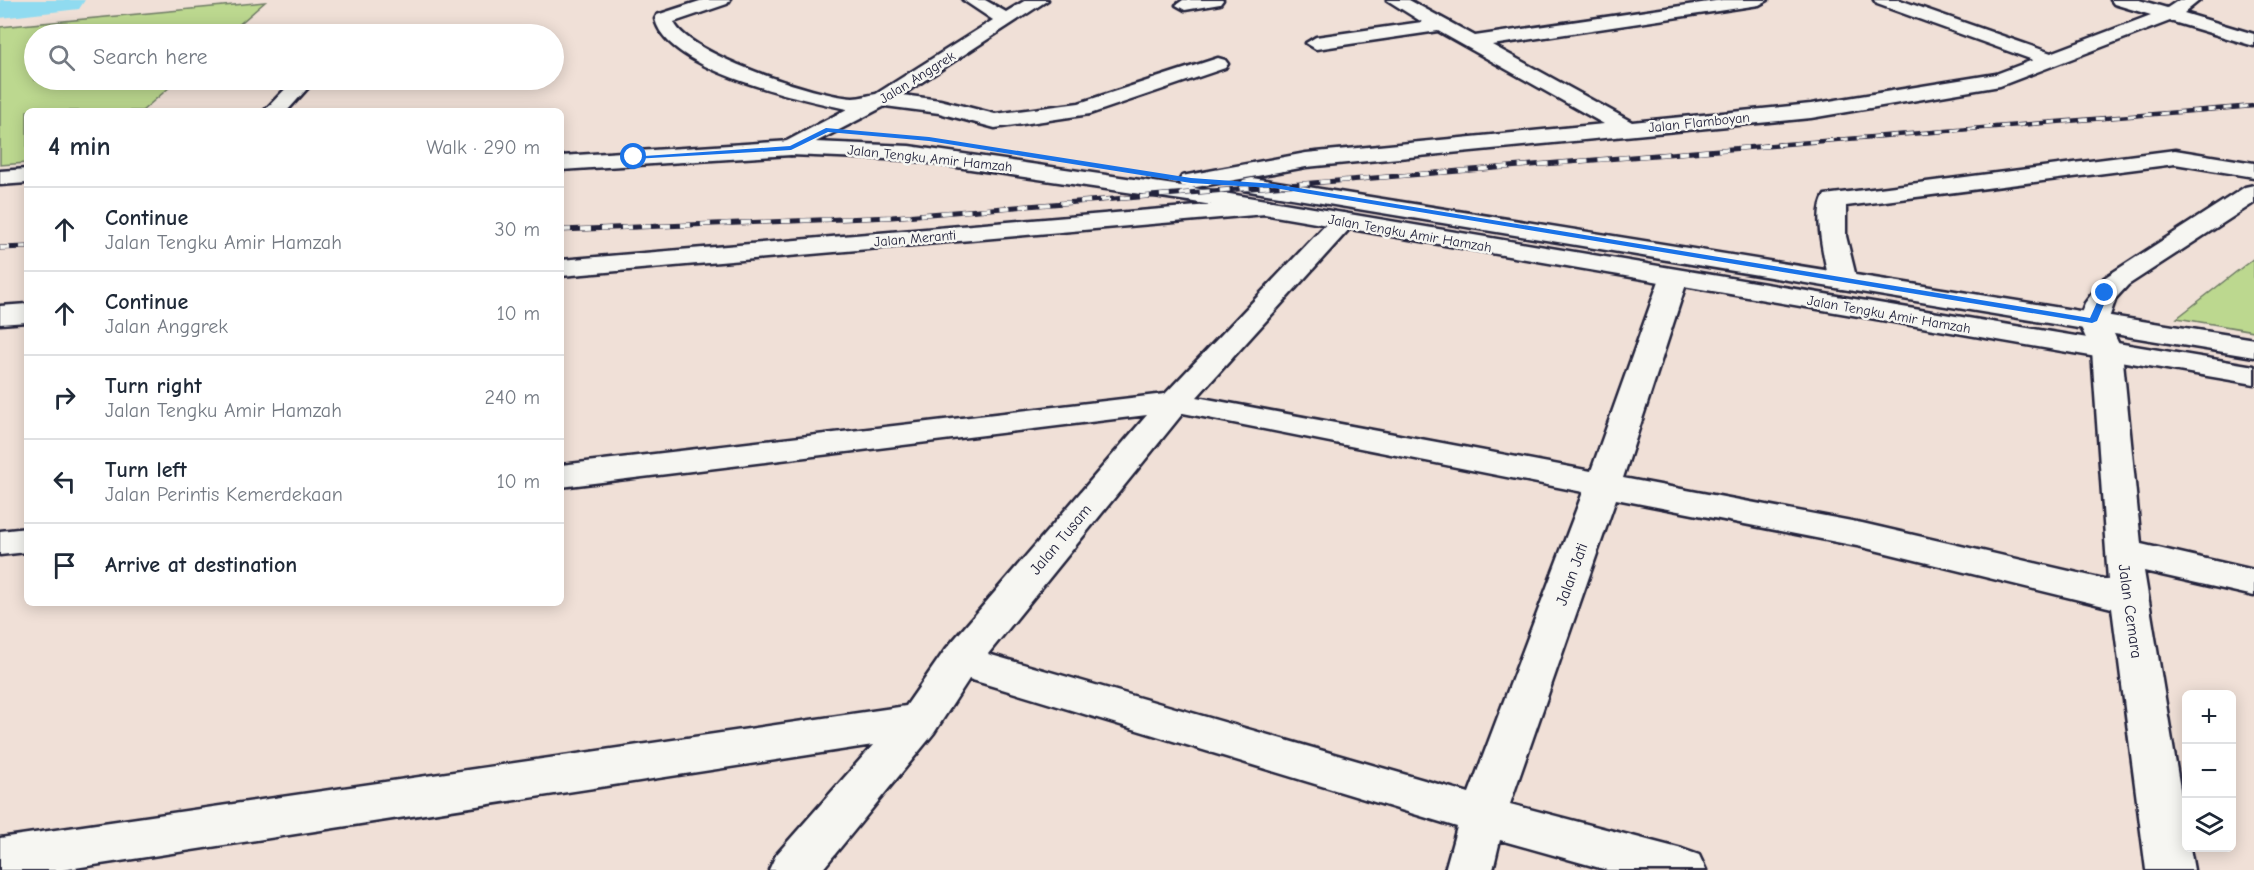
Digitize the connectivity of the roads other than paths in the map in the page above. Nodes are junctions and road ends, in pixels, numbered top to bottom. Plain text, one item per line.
1 (721, 0) edge
2 (972, 0) edge
3 (1039, 0) edge
4 (1214, 0) edge
5 (1396, 0) edge
6 (1759, 0) edge
7 (1882, 0) edge
8 (2120, 0) edge
9 (2191, 0) edge
10 (1185, 5) dead end
11 (2169, 15) junction
12 (1006, 20) junction
13 (1440, 25) junction
14 (2254, 40) edge
15 (1473, 42) junction
16 (1316, 43) dead end
17 (2051, 60) junction
18 (1218, 64) dead end
19 (295, 90) edge
20 (882, 99) junction
21 (278, 108) edge
22 (1629, 129) junction
23 (826, 130) junction
24 (564, 140) edge
25 (791, 148) junction
26 (564, 163) edge
27 (2254, 170) edge
28 (24, 176) edge
29 (0, 178) edge
30 (1191, 181) junction
31 (2254, 192) edge
32 (24, 199) edge
33 (0, 200) edge
34 (1268, 208) junction
35 (1343, 221) junction
36 (564, 268) edge
37 (1674, 278) junction
38 (1843, 281) junction
39 (24, 313) edge
40 (0, 315) edge
41 (2100, 336) junction
42 (2254, 348) edge
43 (2254, 375) edge
44 (1175, 402) junction
45 (564, 476) edge
46 (1603, 486) junction
47 (24, 540) edge
48 (0, 543) edge
49 (2123, 553) junction
50 (2254, 583) edge
51 (2129, 598) junction
52 (959, 661) junction
53 (919, 721) junction
54 (1483, 816) junction
55 (0, 859) edge
56 (793, 870) edge
57 (1469, 870) edge
58 (1682, 870) edge
59 (2170, 870) edge

1 - 20 street
2 - 12 street
3 - 12 street, Jalan Anggrek
4 - 10 street
5 - 13 street
6 - 15 street
7 - 17 street
8 - 11 street
9 - 11 street, Jalan Flamboyan
11 - 14 street
11 - 17 street, Jalan Flamboyan
12 - 20 street, Jalan Anggrek
13 - 15 street
13 - 16 street
15 - 22 street
17 - 22 street, Jalan Flamboyan
18 - 20 street
19 - 21 street
20 - 23 street, Jalan Anggrek
22 - 30 street, Jalan Flamboyan
23 - 24 street, Jalan Tengku Amir Hamzah
23 - 25 street, Jalan Anggrek
23 - 30 street, Jalan Tengku Amir Hamzah
25 - 26 street, Jalan Tengku Amir Hamzah
25 - 34 street, Jalan Tengku Amir Hamzah
27 - 38 street
28 - 29 street
30 - 38 street, Jalan Tengku Amir Hamzah
31 - 41 street
32 - 33 street
34 - 35 street, Jalan Tengku Amir Hamzah
34 - 36 street, Jalan Meranti
35 - 37 street, Jalan Tengku Amir Hamzah
35 - 44 street, Jalan Tusam
37 - 41 street, Jalan Tengku Amir Hamzah
37 - 46 street, Jalan Jati
38 - 41 street, Jalan Tengku Amir Hamzah
39 - 40 street
41 - 42 street, Jalan Tengku Amir Hamzah
41 - 43 street, Jalan Tengku Amir Hamzah
41 - 49 street, Jalan Cemara
44 - 45 street
44 - 46 street
44 - 52 street, Jalan Tusam
46 - 51 street
46 - 54 street, Jalan Jati
47 - 48 street
49 - 50 street
49 - 51 street, Jalan Cemara
51 - 59 street, Jalan Cemara
52 - 53 street, Jalan Tusam
52 - 54 street
53 - 55 street
53 - 56 street, Jalan Tusam
54 - 57 street, Jalan Jati
54 - 58 street

